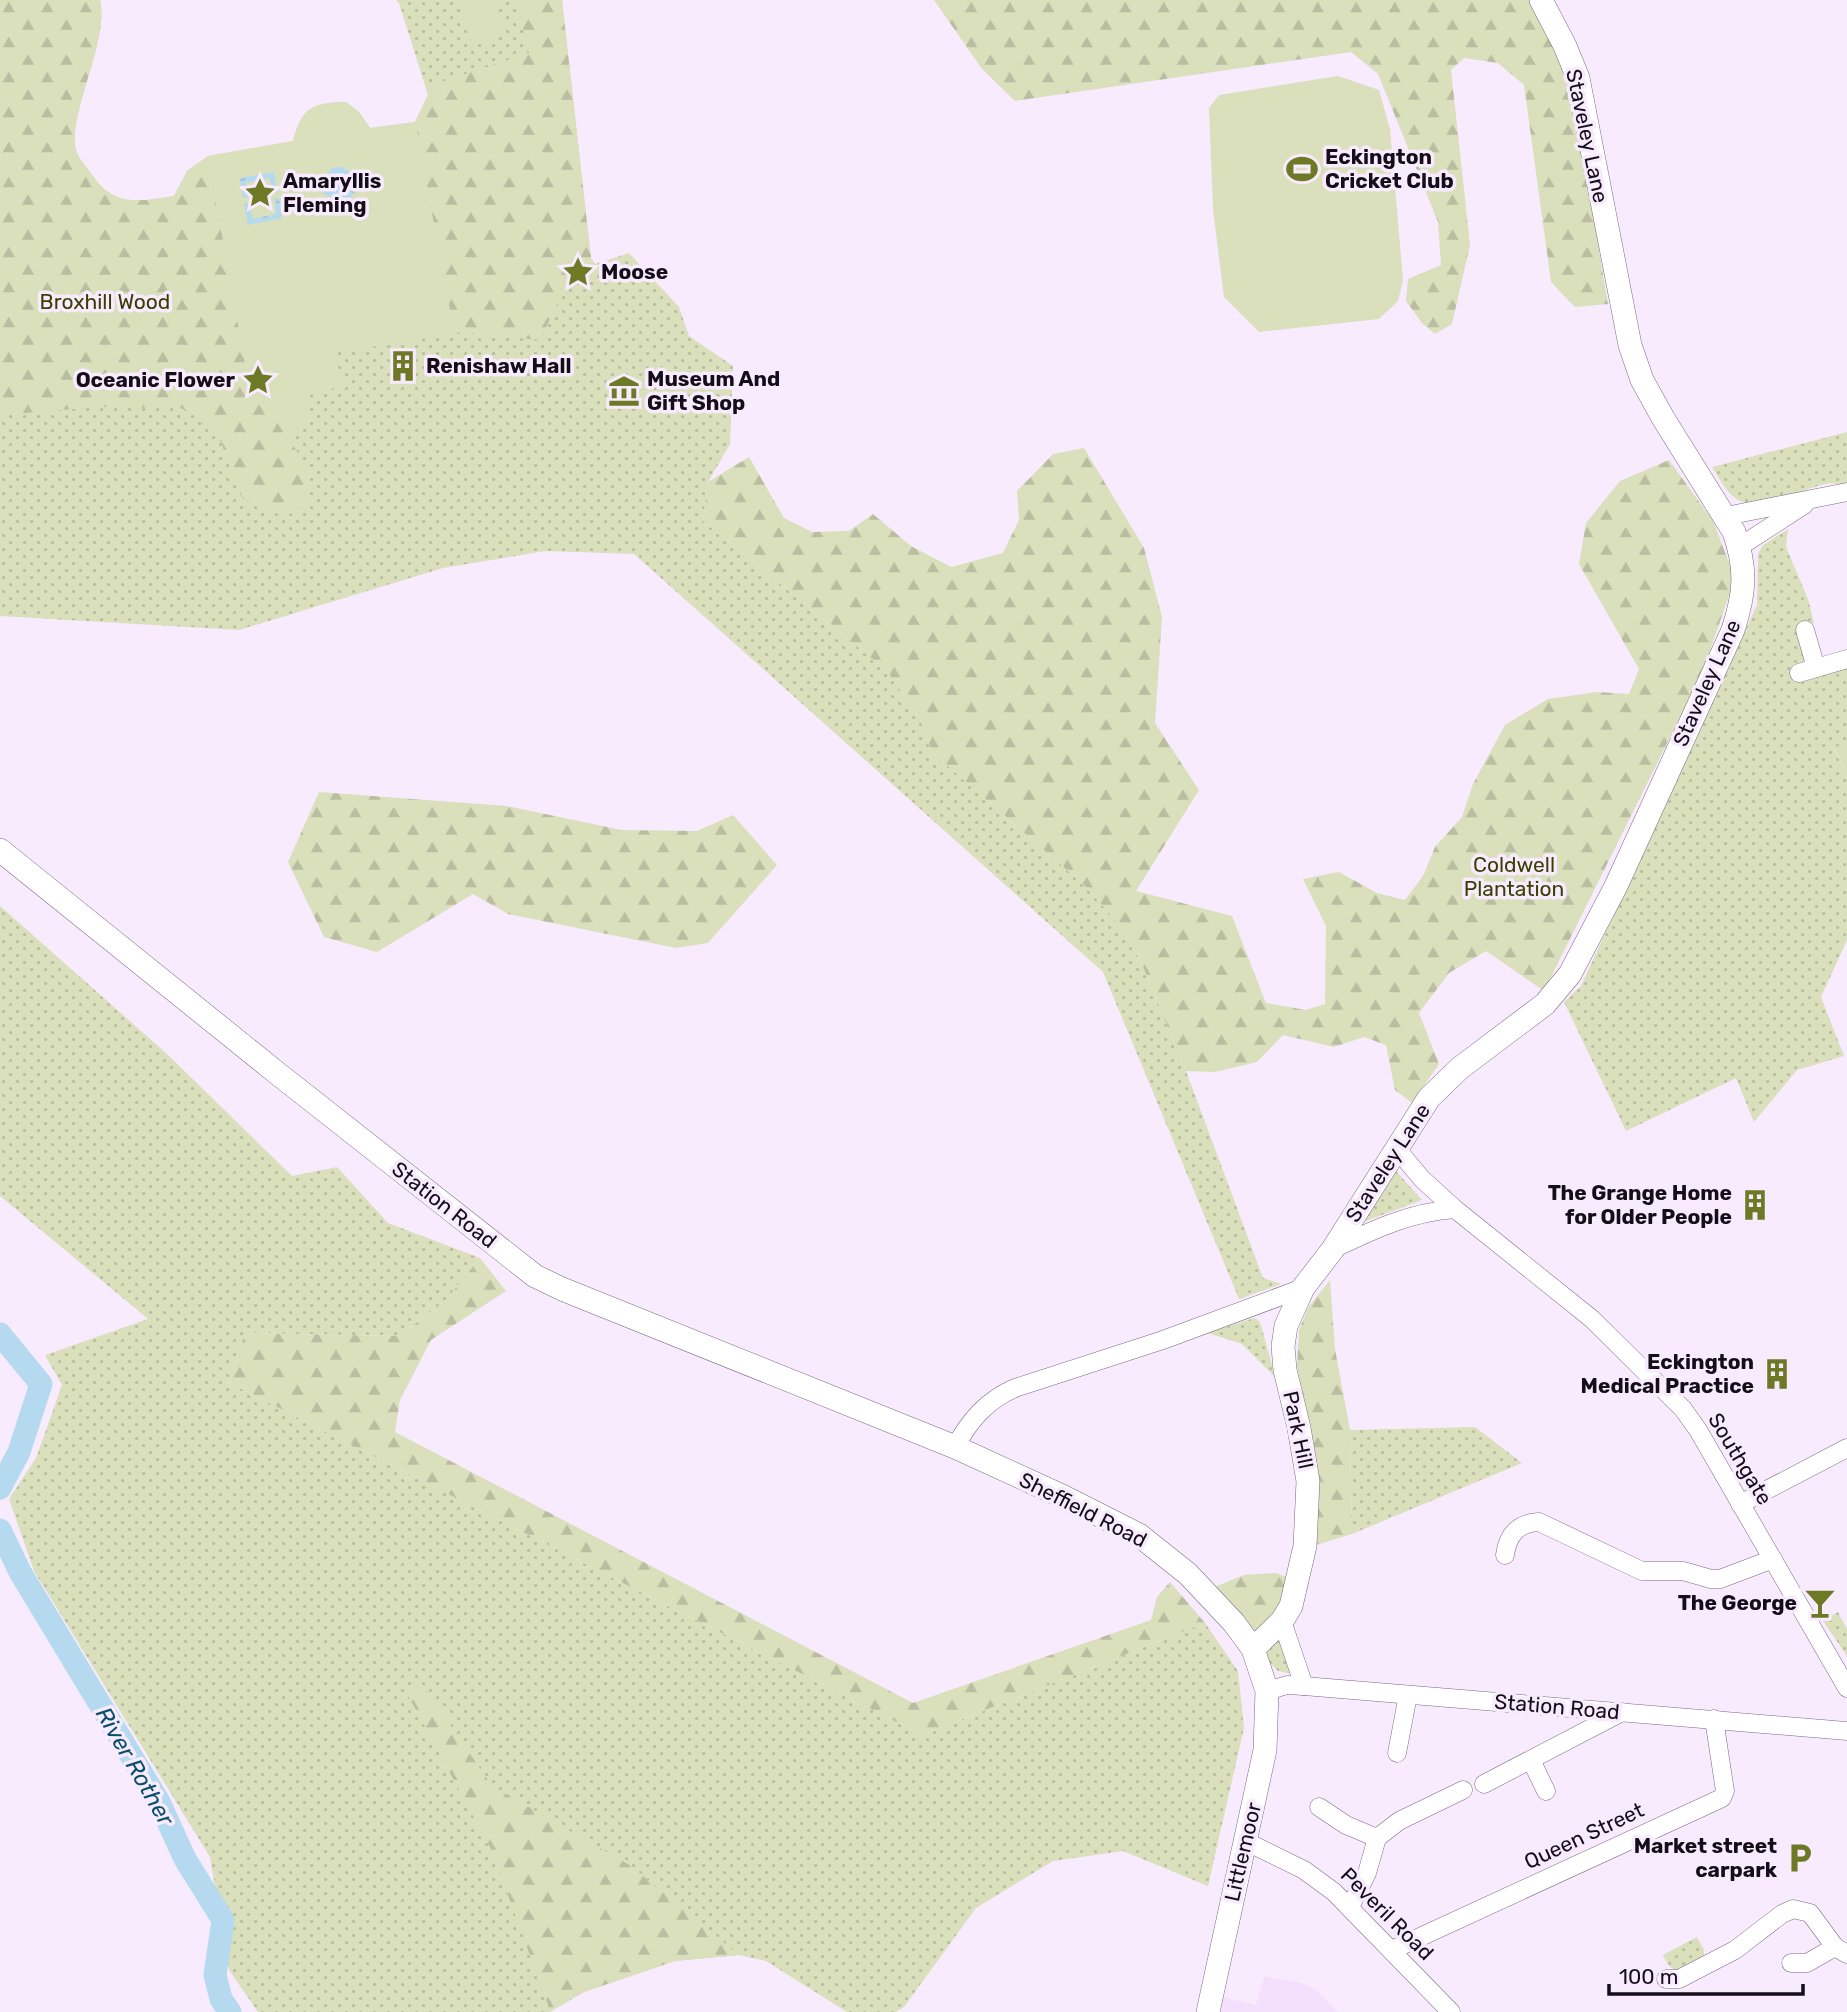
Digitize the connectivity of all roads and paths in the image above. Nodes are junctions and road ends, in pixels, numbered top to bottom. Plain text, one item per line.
1 (1541, 0) edge
2 (1847, 492) edge
3 (1810, 501) junction
4 (1726, 516) junction
5 (1739, 547) junction
6 (1805, 630) dead end
7 (1847, 659) edge
8 (0, 850) edge
9 (1396, 1148) junction
10 (1455, 1209) junction
11 (1333, 1249) junction
12 (1303, 1289) junction
13 (955, 1447) junction
14 (1847, 1448) edge
15 (1741, 1504) junction
16 (1505, 1555) dead end
17 (1773, 1559) junction
18 (1282, 1621) junction
19 (1253, 1649) junction
20 (1304, 1686) junction
21 (1847, 1688) edge
22 (1267, 1691) junction
23 (1408, 1695) junction
24 (1622, 1712) junction
25 (1714, 1719) junction
26 (1847, 1731) edge
27 (1397, 1753) dead end
28 (1531, 1760) junction
29 (1484, 1784) dead end
30 (1452, 1788) dead end
31 (1545, 1791) dead end
32 (1319, 1807) dead end
33 (1377, 1838) junction
34 (1245, 1841) junction
35 (1350, 1907) junction
36 (1392, 1950) junction
37 (1841, 1951) edge
38 (1791, 1963) dead end
39 (1666, 1979) dead end
40 (1208, 2012) edge
41 (1451, 2012) edge

1 - 4 main road, Staveley Lane
2 - 3 street
3 - 4 street
3 - 5 street
4 - 5 main road, Staveley Lane
5 - 9 main road, Staveley Lane
6 - 7 street
8 - 13 main road, Station Road
9 - 10 street, Southgate
9 - 11 main road, Staveley Lane
10 - 11 street
10 - 15 street, Southgate
11 - 12 main road, Park Hill
12 - 13 street
12 - 18 main road, Park Hill
13 - 19 main road, Sheffield Road
14 - 15 street
15 - 17 street, Southgate
16 - 17 street
17 - 21 street, Southgate
18 - 19 main road, Park Hill
18 - 20 street
19 - 22 main road, Sheffield Road
20 - 22 street, Station Road
20 - 23 street, Station Road
22 - 34 main road, Littlemoor
23 - 24 street, Station Road
23 - 27 street
24 - 25 street, Station Road
24 - 28 street
25 - 26 street, Station Road
25 - 36 street, Queen Street
28 - 29 street
28 - 31 street
30 - 33 street
32 - 33 street
33 - 35 street
34 - 35 street, Peveril Road
34 - 40 main road, Littlemoor
35 - 36 street, Peveril Road
36 - 41 street, Peveril Road
37 - 38 street
37 - 39 street

